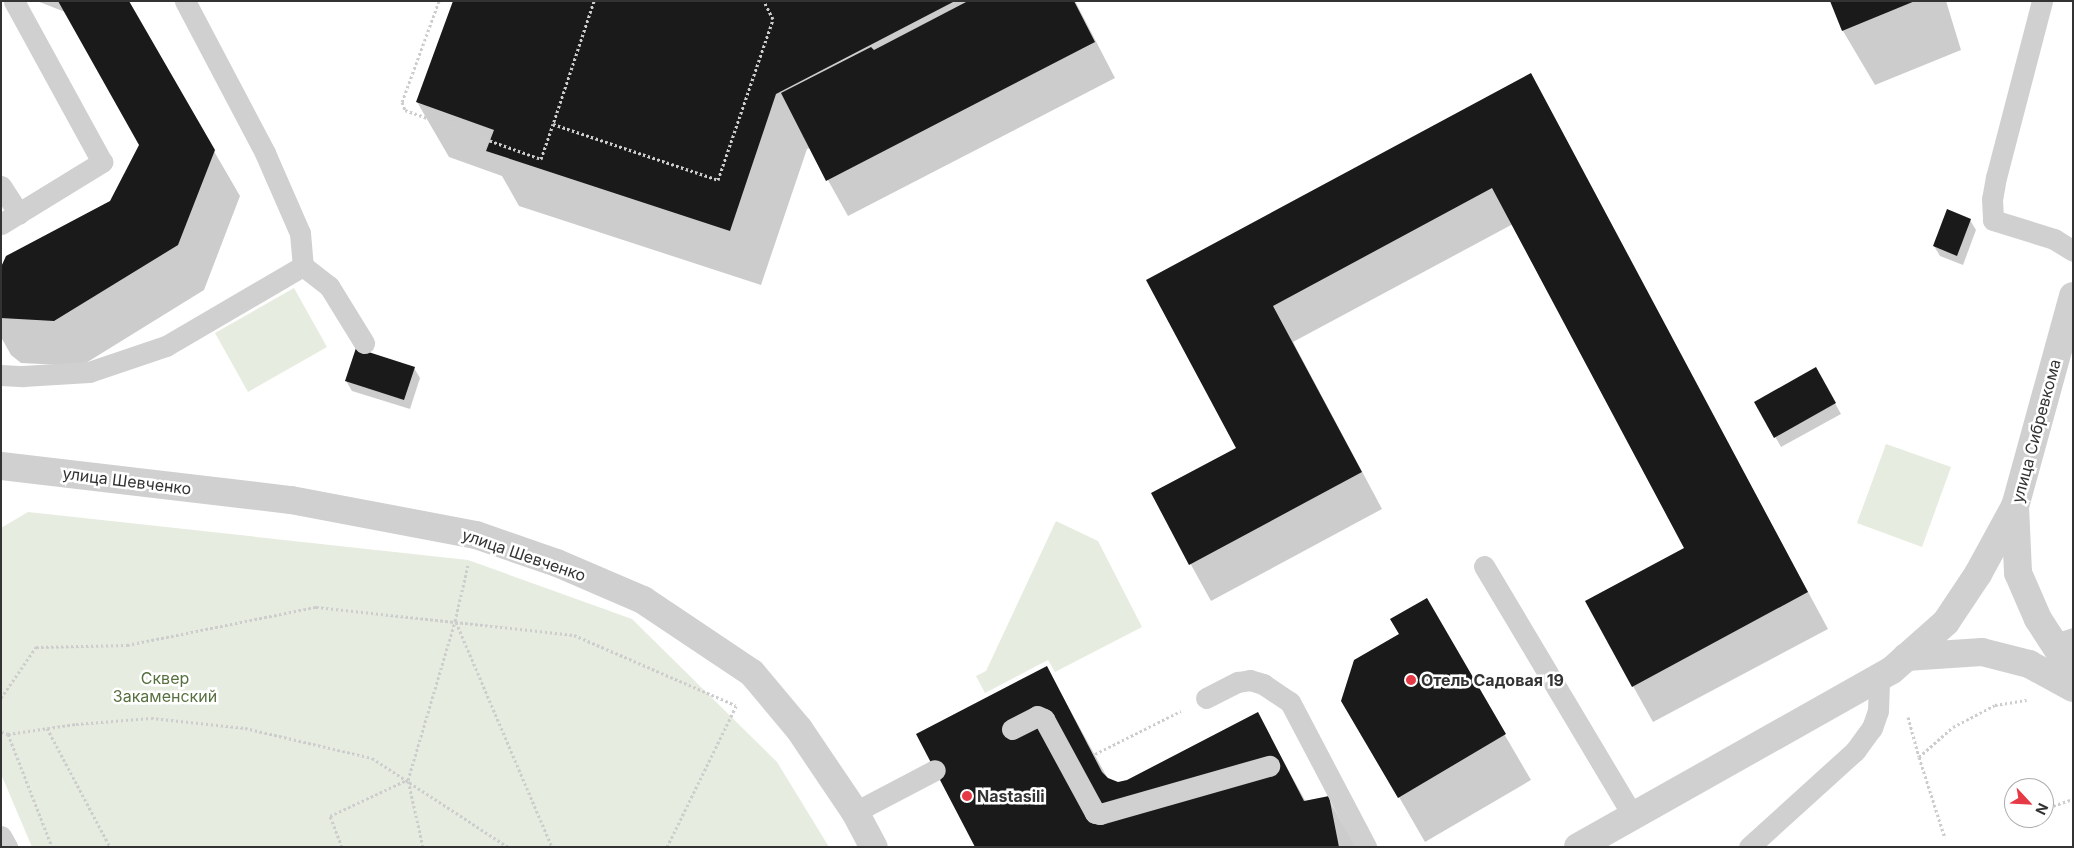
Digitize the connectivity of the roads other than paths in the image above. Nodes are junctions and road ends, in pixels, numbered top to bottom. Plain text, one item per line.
1 (14, 1) edge
2 (185, 1) edge
3 (2042, 1) edge
4 (1, 186) edge
5 (10, 219) edge
6 (2073, 251) edge
7 (303, 266) junction
8 (2073, 296) edge
9 (364, 343) dead end
10 (1, 375) edge
11 (1, 466) edge
12 (2015, 506) junction
13 (1484, 566) dead end
14 (2064, 641) edge
15 (1906, 657) junction
16 (2073, 674) edge
17 (1879, 677) junction
18 (2073, 688) edge
19 (1206, 698) road end
20 (1012, 729) dead end
21 (1269, 766) dead end
22 (935, 770) dead end
23 (855, 812) junction
24 (1633, 816) junction
25 (1, 836) edge
26 (6, 847) edge
27 (874, 847) edge
28 (1366, 847) edge
29 (1578, 847) edge
30 (1749, 847) edge

1 - 5 lane
2 - 7 lane
3 - 6 lane
4 - 5 lane
7 - 9 lane
7 - 10 lane
8 - 12 street, улица Сибревкома
11 - 23 street, улица Шевченко
12 - 14 street, улица Сибревкома
12 - 15 street
13 - 24 lane
14 - 16 street, улица Сибревкома
15 - 17 street
15 - 18 street
17 - 24 street
17 - 30 lane
19 - 28 lane
20 - 21 lane
22 - 23 lane
23 - 27 street, улица Шевченко
24 - 29 street
25 - 26 lane

